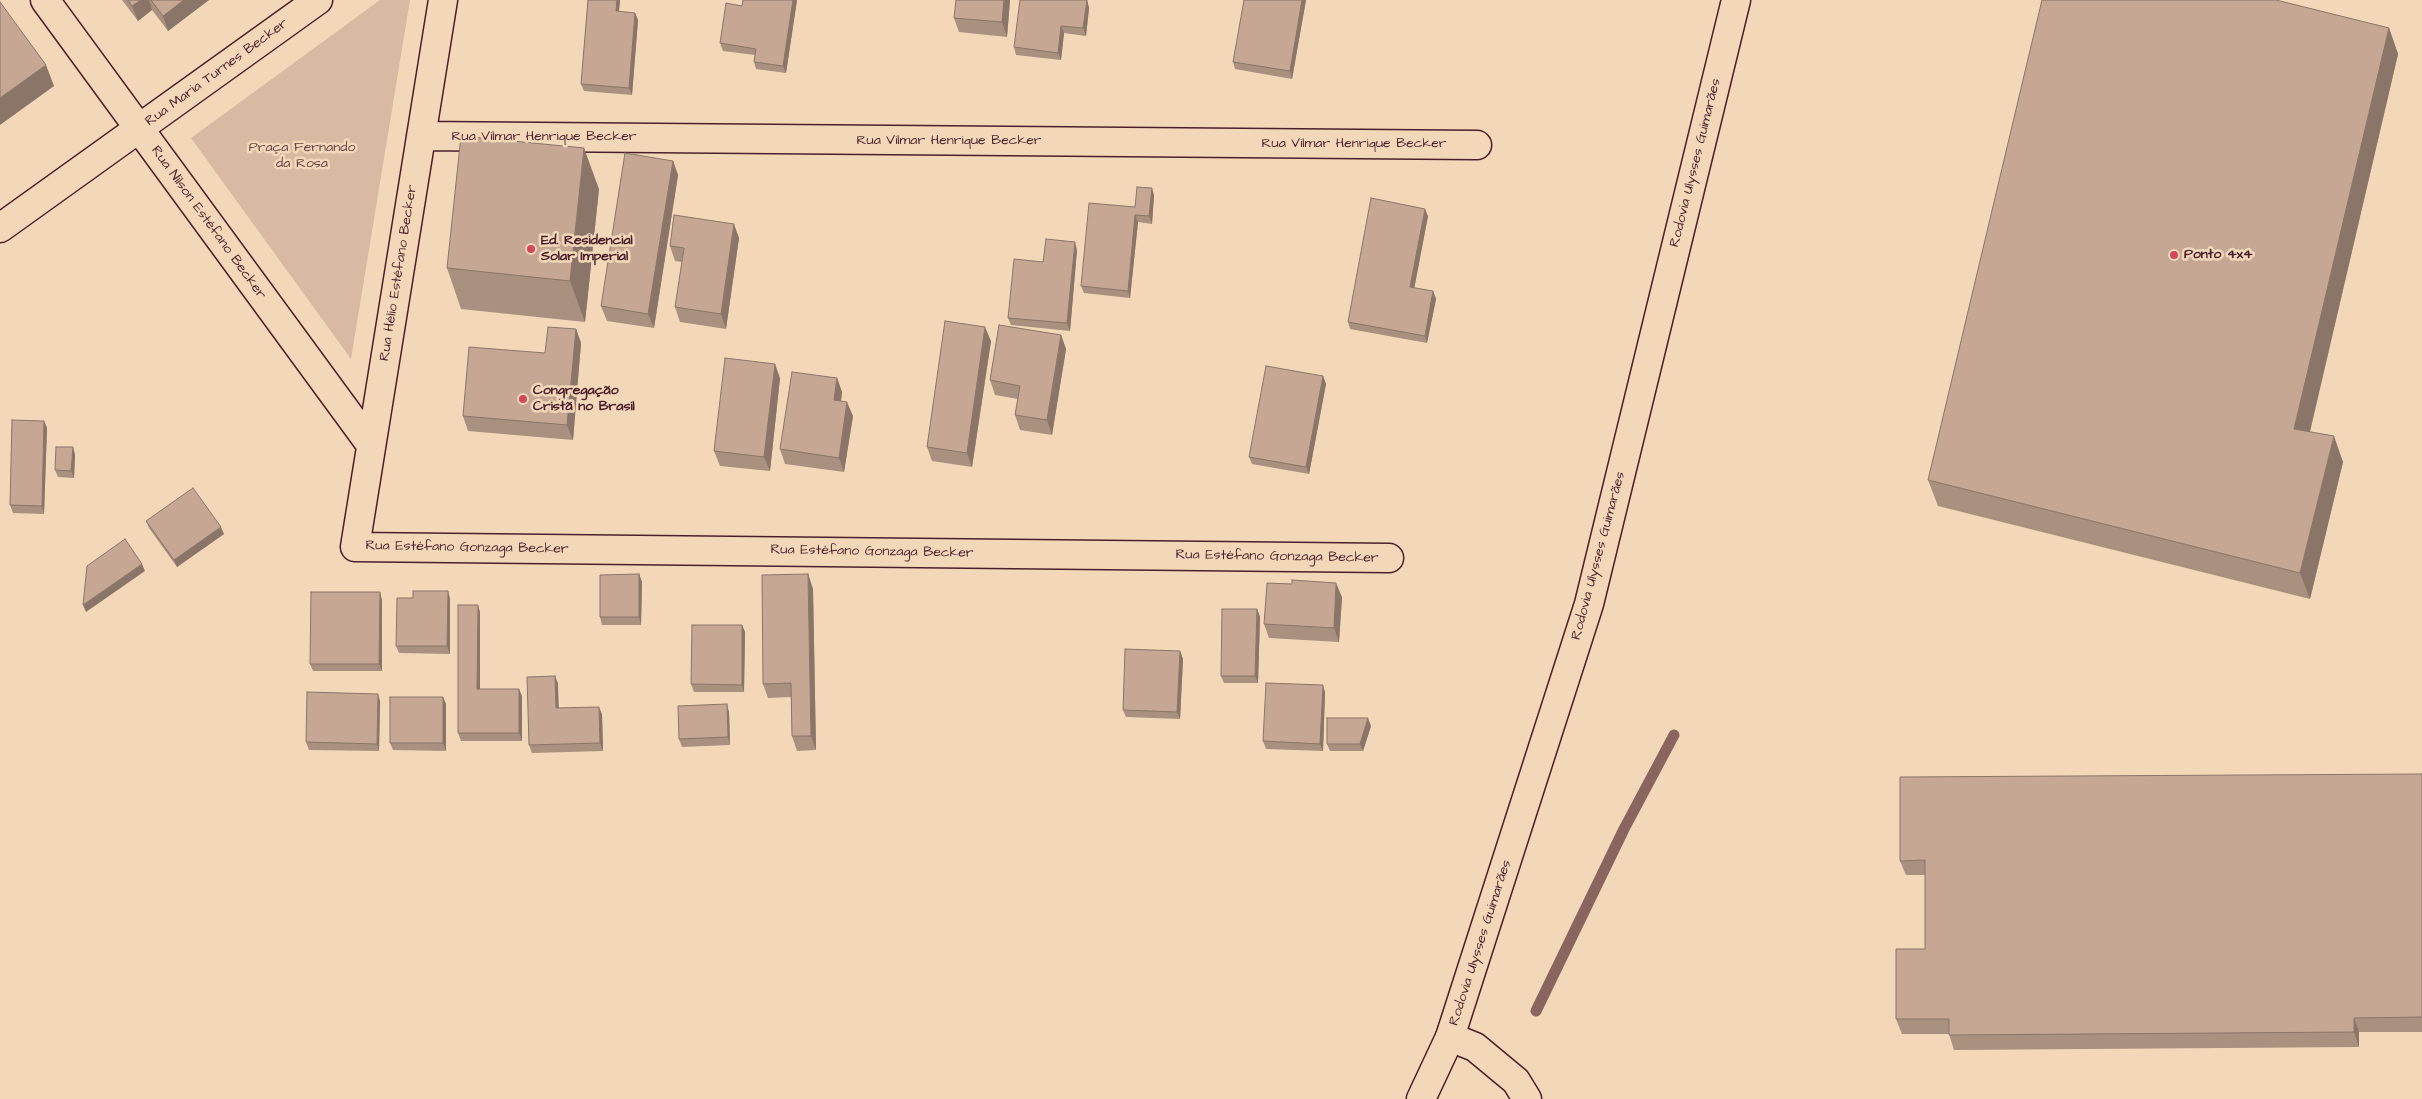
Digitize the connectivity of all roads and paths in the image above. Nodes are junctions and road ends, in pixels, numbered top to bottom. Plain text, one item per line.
1 (45, 0) edge
2 (318, 0) edge
3 (443, 0) edge
4 (1736, 0) edge
5 (140, 129) junction
6 (421, 136) junction
7 (1477, 145) dead end
8 (0, 228) edge
9 (371, 445) junction
10 (355, 546) joint
11 (1389, 558) dead end
12 (1450, 1037) junction
13 (1421, 1099) edge
14 (1527, 1099) edge

1 - 5 main road, Rua Nilson Estéfano Becker
2 - 5 main road, Rua Maria Turnes Becker
3 - 6 main road, Rua Hélio Estéfano Becker
4 - 12 main road, Rodovia Ulysses Guimarães
5 - 8 main road, Rua Maria Turnes Becker
5 - 9 main road, Rua Nilson Estéfano Becker
6 - 7 main road, Rua Vilmar Henrique Becker
6 - 9 main road, Rua Hélio Estéfano Becker
9 - 10 main road, Rua Hélio Estéfano Becker
10 - 11 main road, Rua Estéfano Gonzaga Becker
12 - 13 main road, Rodovia Ulysses Guimarães
12 - 14 main road

